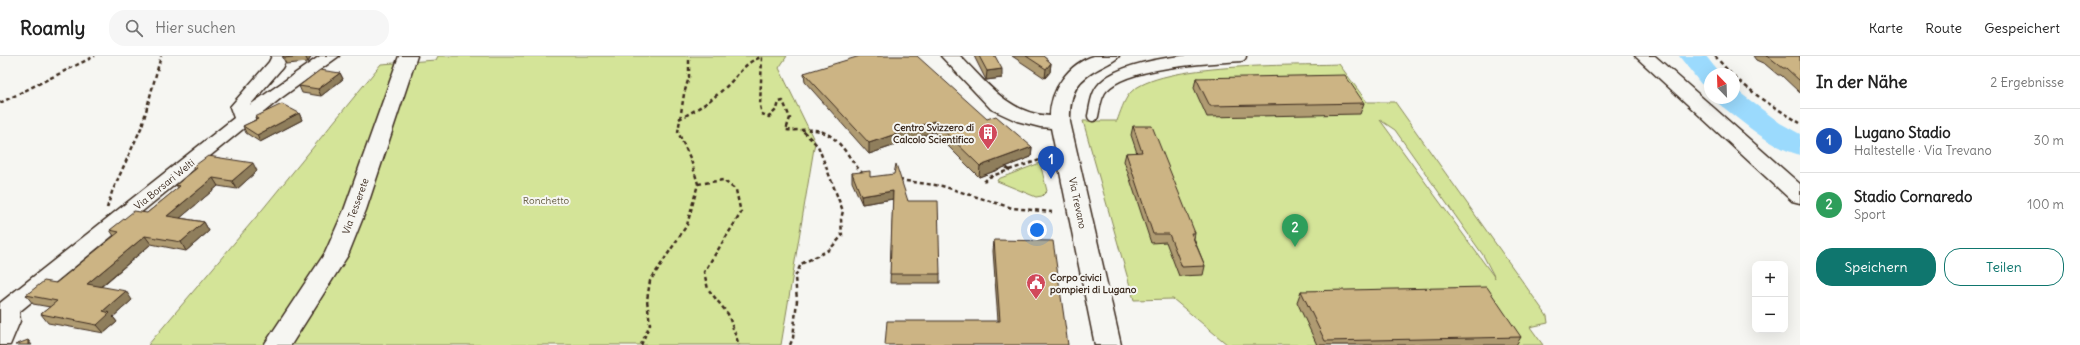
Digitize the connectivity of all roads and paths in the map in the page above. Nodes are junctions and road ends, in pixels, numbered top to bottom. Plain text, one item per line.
1 (95, 56) edge
2 (161, 56) edge
3 (280, 56) edge
4 (331, 56) edge
5 (408, 56) edge
6 (690, 56) edge
7 (950, 56) edge
8 (1110, 56) edge
9 (1241, 56) edge
10 (1644, 56) edge
11 (1715, 56) edge
12 (1726, 68) edge
13 (1740, 82) edge
14 (0, 103) edge
15 (1093, 116) dead end
16 (680, 119) junction
17 (244, 120) junction
18 (1060, 122) junction
19 (1800, 123) edge
20 (803, 131) junction
21 (1046, 158) dead end
22 (1006, 167) edge
23 (1009, 170) junction
24 (869, 176) edge
25 (892, 180) edge
26 (984, 182) dead end
27 (698, 184) junction
28 (1800, 196) edge
29 (1052, 212) dead end
30 (97, 239) junction
31 (4, 312) edge
32 (0, 342) edge
33 (277, 345) edge
34 (641, 345) edge
35 (739, 345) edge
36 (790, 345) edge
37 (1108, 345) edge

1 - 14 path
2 - 30 path
3 - 17 street
4 - 17 street, Via Borsari Welti
5 - 33 main road, Via Tesserete
6 - 16 path
7 - 18 main road
8 - 18 main road, Via Trevano
9 - 15 lane
10 - 28 main road
11 - 12 path
13 - 19 path
16 - 20 path
16 - 27 path
17 - 30 street, Via Borsari Welti
18 - 37 main road, Via Trevano
20 - 24 path
20 - 36 path
21 - 23 path
22 - 23 path
23 - 26 path
25 - 29 path
27 - 34 path
27 - 35 path
30 - 31 street, Via Borsari Welti
31 - 32 street

